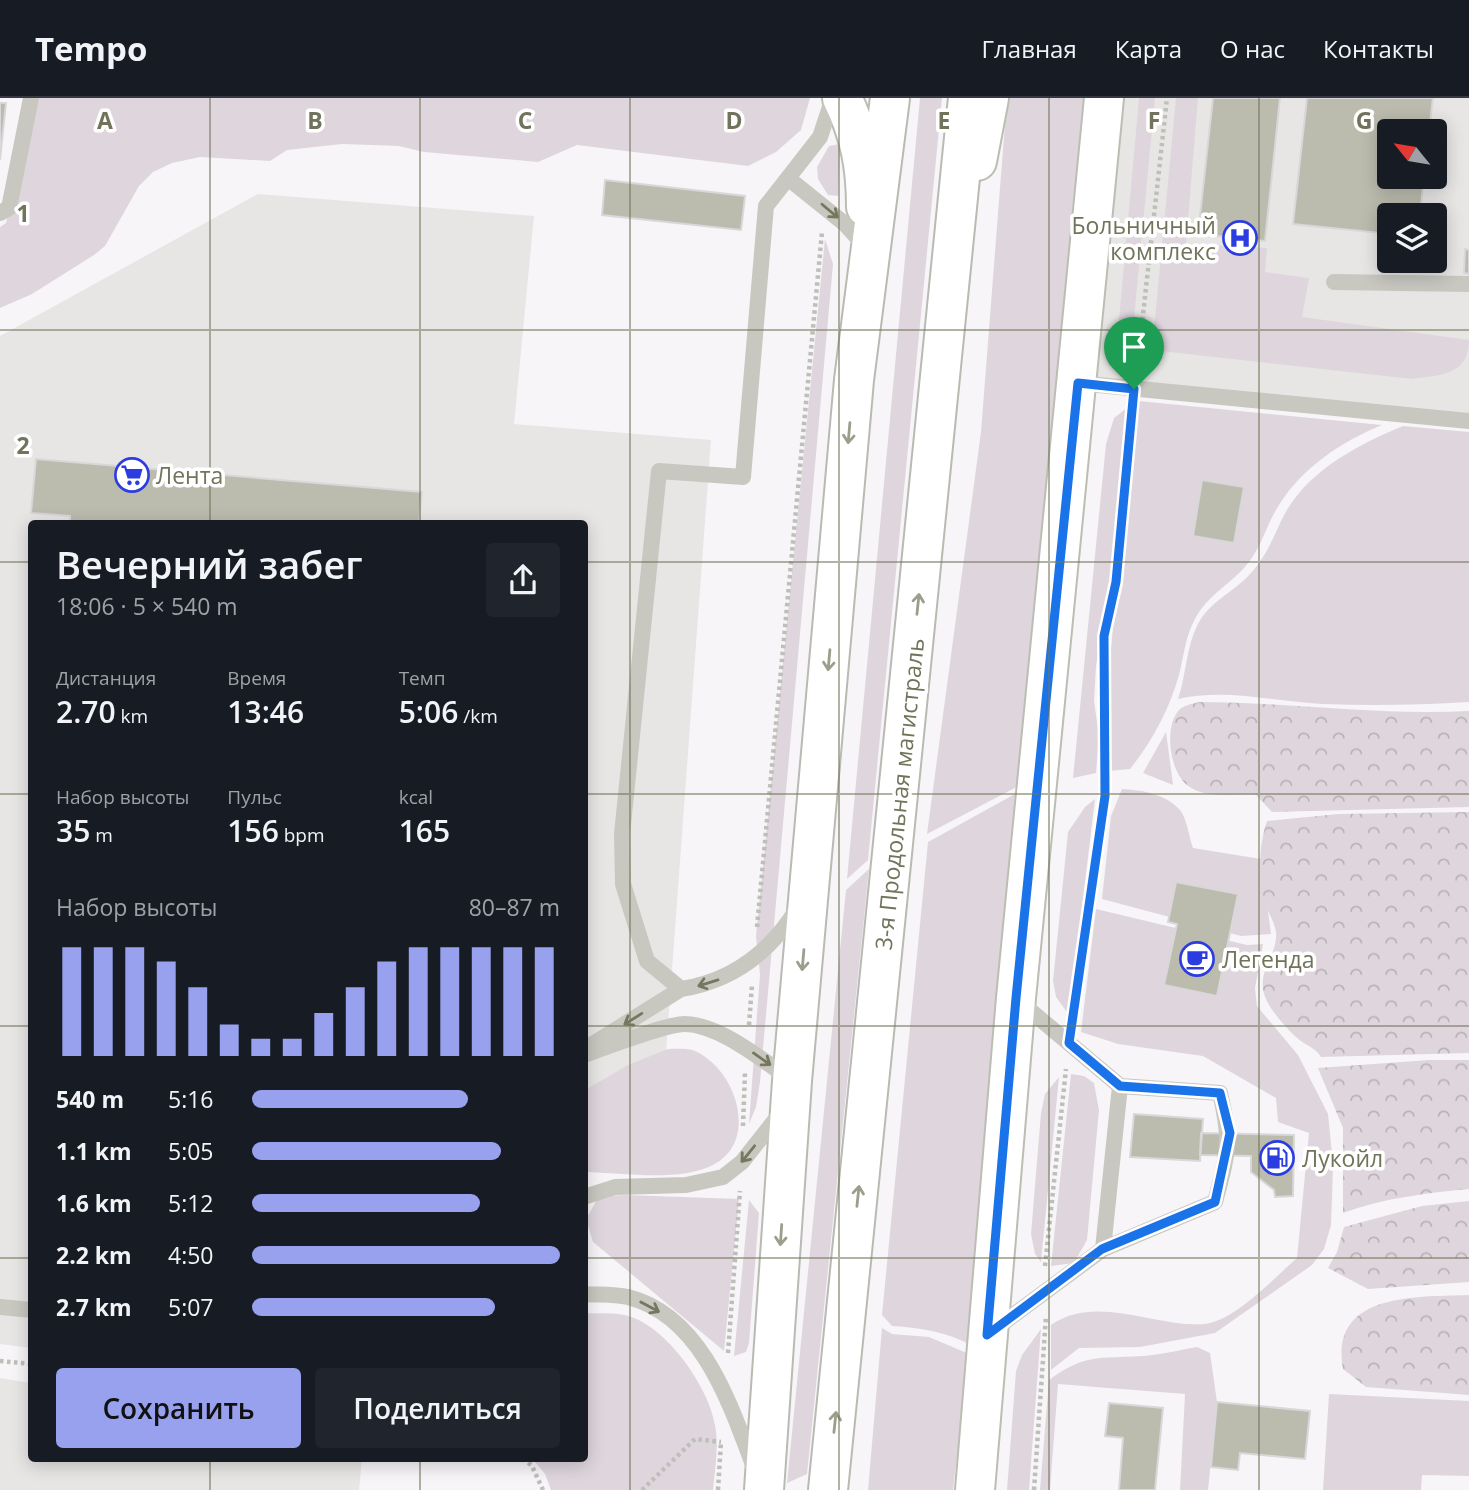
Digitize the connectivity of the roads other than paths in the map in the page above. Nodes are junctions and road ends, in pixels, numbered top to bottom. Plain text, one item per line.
1 (30, 98) edge
2 (833, 98) edge
3 (842, 98) edge
4 (890, 98) edge
5 (968, 98) edge
6 (989, 98) edge
7 (1104, 98) edge
8 (789, 179) junction
9 (0, 214) edge
10 (866, 248) junction
11 (1335, 282) dead end
12 (1469, 284) edge
13 (854, 380) junction
14 (1078, 383) junction
15 (940, 392) junction
16 (1469, 421) edge
17 (809, 889) junction
18 (681, 989) junction
19 (1016, 998) junction
20 (588, 1047) edge
21 (588, 1054) edge
22 (1120, 1086) junction
23 (791, 1090) junction
24 (588, 1196) edge
25 (1102, 1249) junction
26 (588, 1294) edge
27 (0, 1307) edge
28 (28, 1310) edge
29 (987, 1335) junction
30 (763, 1490) edge
31 (828, 1490) edge
32 (975, 1490) edge

1 - 9 lane
2 - 8 lane
3 - 10 main road
4 - 13 main road
5 - 15 main road, 3-я Продольная магистраль
6 - 15 main road
7 - 14 main road
8 -> 10 lane
8 - 18 lane
10 - 13 main road
11 - 12 lane
13 -> 17 main road
14 - 16 lane
14 - 19 main road
31 -> 15 main road, 3-я Продольная магистраль
17 -> 18 lane
17 -> 23 main road
18 -> 20 lane
19 - 22 lane
19 - 29 main road
21 -> 23 lane
22 - 25 lane
22 - 25 lane
23 -> 24 lane
23 -> 30 main road
25 - 29 lane
26 -> 30 lane
27 - 28 lane
29 - 32 main road

